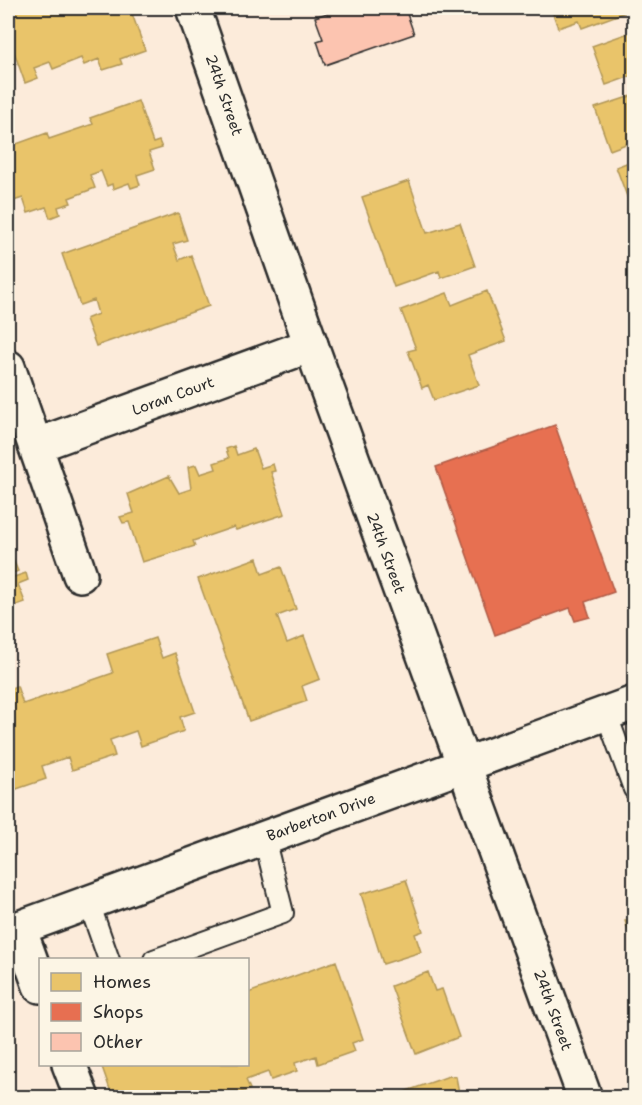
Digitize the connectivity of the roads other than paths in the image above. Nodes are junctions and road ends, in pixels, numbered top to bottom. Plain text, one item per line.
1 (193, 8) edge
2 (311, 345) junction
3 (8, 367) edge
4 (35, 446) junction
5 (80, 575) dead end
6 (620, 708) edge
7 (463, 764) junction
8 (634, 789) edge
9 (264, 838) junction
10 (89, 903) junction
11 (13, 930) edge
12 (108, 958) edge
13 (159, 958) edge
14 (39, 984) edge
15 (69, 1066) edge
16 (82, 1098) edge
17 (585, 1098) edge

1 - 2 street, 24th Street
2 - 4 street, Loran Court
2 - 7 street, 24th Street
3 - 4 street
4 - 5 street
6 - 7 street, Barberton Drive
6 - 8 lane
7 - 9 street, Barberton Drive
7 - 17 street, 24th Street
9 - 10 street, Barberton Drive
9 - 13 lane
10 - 11 street, Barberton Drive
10 - 12 lane
11 - 14 street
15 - 16 street

